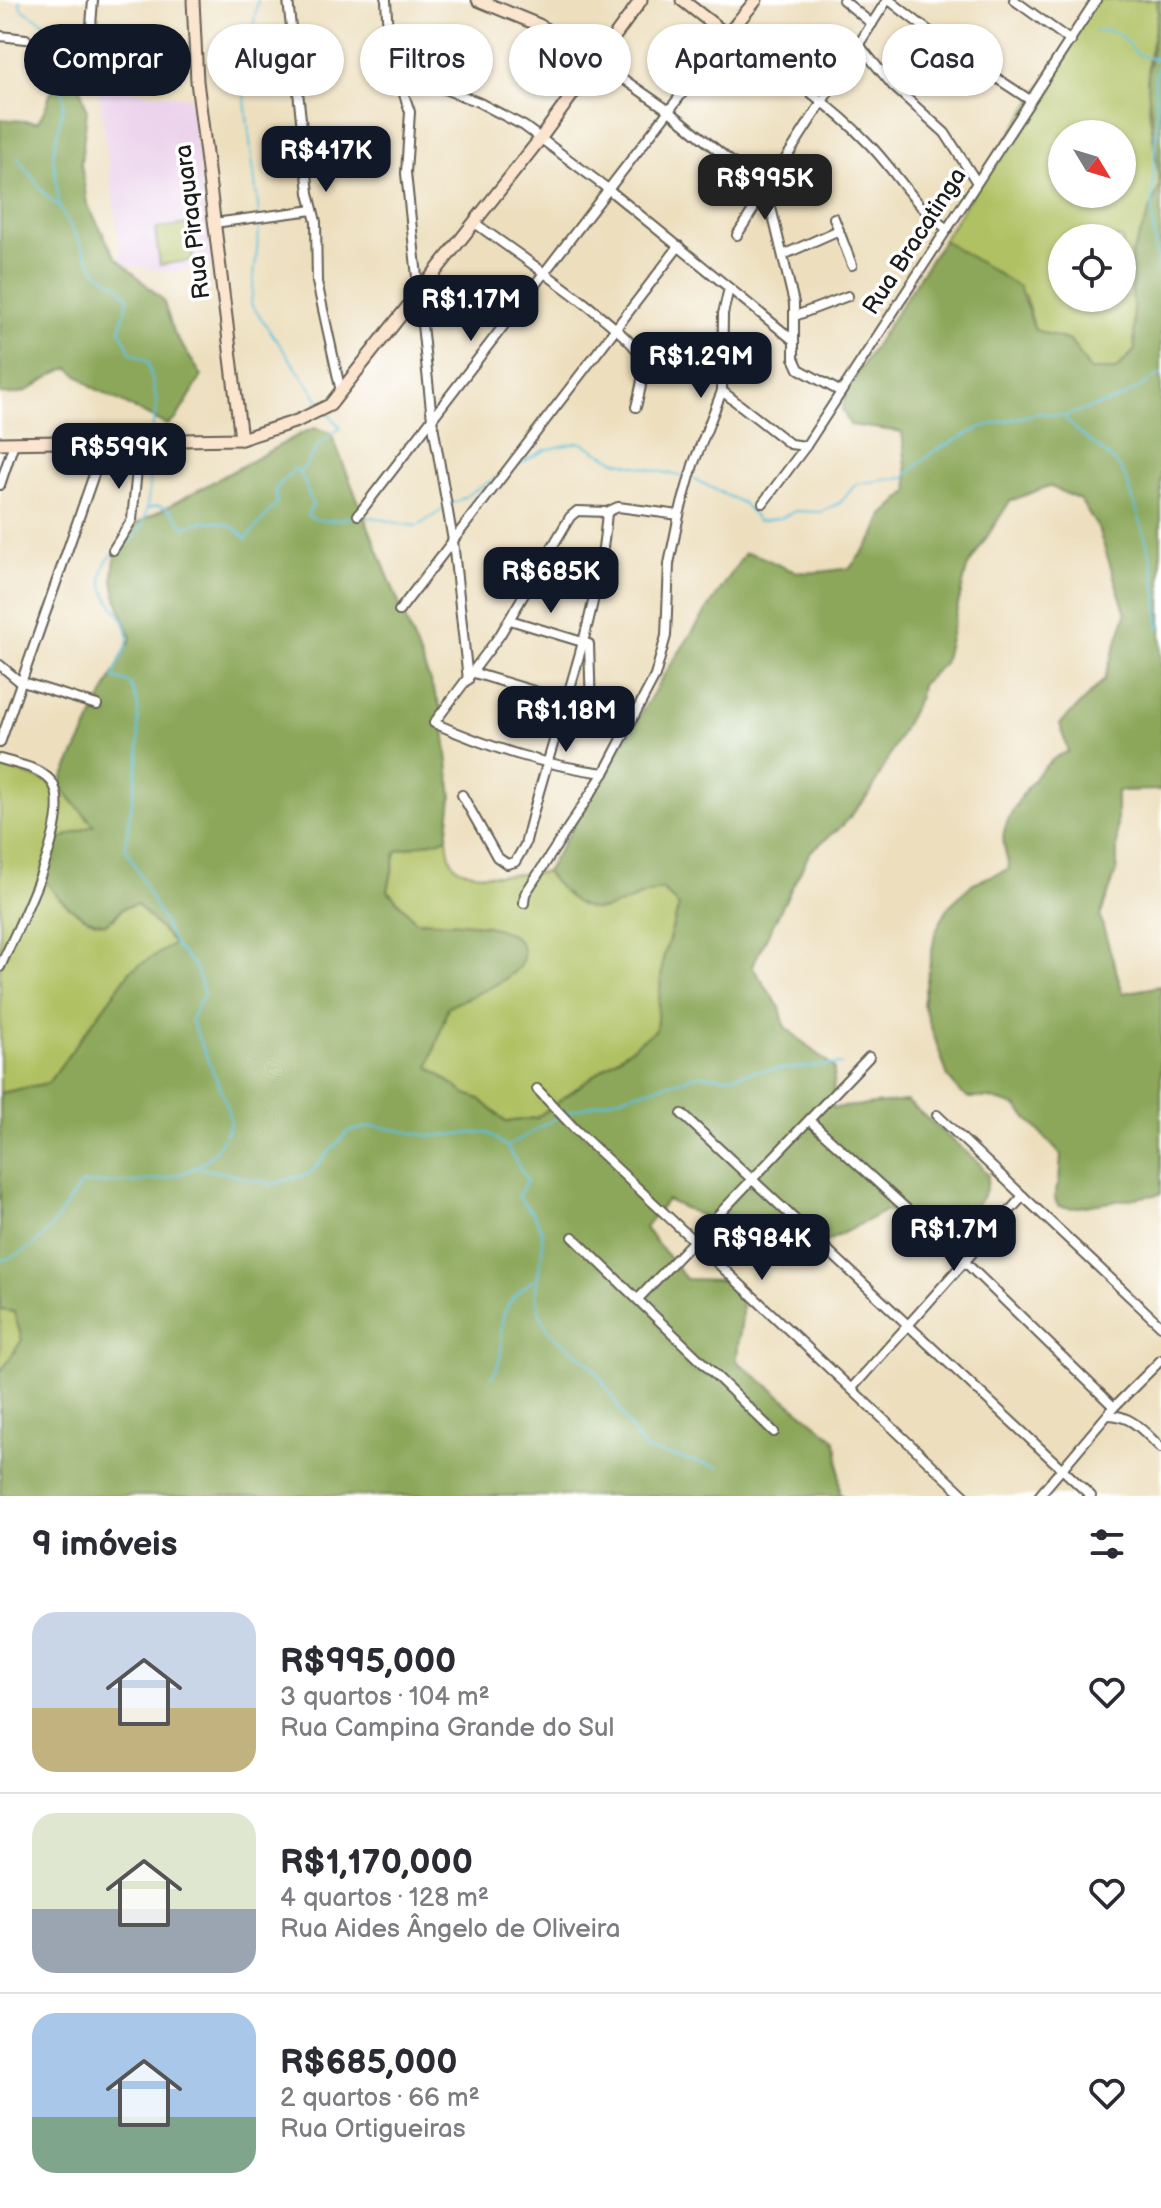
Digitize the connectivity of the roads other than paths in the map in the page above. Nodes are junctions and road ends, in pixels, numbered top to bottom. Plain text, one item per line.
1 (93, 0) edge
2 (193, 0) edge
3 (288, 0) edge
4 (386, 0) edge
5 (478, 0) edge
6 (641, 0) edge
7 (682, 0) edge
8 (756, 0) edge
9 (843, 0) edge
10 (888, 0) edge
11 (1014, 0) edge
12 (1096, 0) edge
13 (91, 24) edge
14 (389, 24) edge
15 (537, 24) edge
16 (624, 24) edge
17 (713, 24) edge
18 (736, 24) edge
19 (872, 24) junction
20 (866, 35) edge
21 (0, 36) edge
22 (24, 39) edge
23 (1071, 41) junction
24 (866, 53) edge
25 (631, 84) edge
26 (404, 96) edge
27 (460, 96) edge
28 (571, 96) edge
29 (679, 96) edge
30 (818, 96) edge
31 (829, 96) edge
32 (1030, 100) junction
33 (826, 101) junction
34 (668, 110) junction
35 (540, 139) junction
36 (976, 181) junction
37 (608, 189) junction
38 (767, 191) junction
39 (313, 210) junction
40 (834, 218) dead end
41 (214, 223) junction
42 (475, 223) junction
43 (946, 228) junction
44 (839, 230) junction
45 (737, 235) dead end
46 (679, 246) junction
47 (783, 255) junction
48 (852, 265) dead end
49 (544, 275) junction
50 (729, 288) junction
51 (419, 295) junction
52 (848, 296) dead end
53 (795, 316) junction
54 (617, 329) junction
55 (793, 340) junction
56 (722, 391) junction
57 (841, 392) junction
58 (342, 393) junction
59 (636, 407) dead end
60 (432, 419) junction
61 (107, 439) junction
62 (140, 439) junction
63 (241, 439) junction
64 (0, 443) edge
65 (14, 443) junction
66 (806, 446) junction
67 (0, 485) edge
68 (763, 503) dead end
69 (607, 512) junction
70 (358, 515) dead end
71 (679, 515) junction
72 (453, 541) junction
73 (113, 550) dead end
74 (541, 566) junction
75 (597, 580) junction
76 (399, 611) dead end
77 (510, 620) junction
78 (583, 640) junction
79 (0, 665) edge
80 (471, 676) junction
81 (19, 681) junction
82 (566, 703) junction
83 (97, 705) dead end
84 (0, 743) edge
85 (0, 759) edge
86 (546, 765) junction
87 (604, 773) junction
88 (462, 795) dead end
89 (524, 903) dead end
90 (0, 967) edge
91 (869, 1057) dead end
92 (537, 1089) dead end
93 (682, 1114) dead end
94 (937, 1115) dead end
95 (810, 1121) junction
96 (753, 1182) junction
97 (1023, 1196) junction
98 (573, 1237) dead end
99 (695, 1242) junction
100 (966, 1263) junction
101 (638, 1299) junction
102 (1161, 1326) edge
103 (908, 1329) junction
104 (1161, 1360) edge
105 (852, 1388) junction
106 (1114, 1407) junction
107 (1108, 1415) junction
108 (774, 1432) dead end
109 (1161, 1448) edge
110 (1062, 1469) junction
111 (965, 1496) edge
112 (1039, 1496) edge
113 (1091, 1496) edge

1 - 13 street
2 - 41 street, Rua Piraquara
3 - 39 street
4 - 14 street
5 - 15 street
6 - 16 street
7 - 17 street
8 - 18 street
9 - 19 street
10 - 19 street
10 - 32 street
11 - 23 street
12 - 23 street, Rua Bracatinga
19 - 20 street
21 - 22 street
23 - 32 street, Rua Bracatinga
24 - 36 street
25 - 34 street
26 - 51 street
27 - 35 street
28 - 35 street
29 - 34 street
30 - 33 street
31 - 33 street
32 - 36 street, Rua Bracatinga
33 - 38 street
33 - 43 street
34 - 37 street
34 - 38 street
35 - 37 street
35 - 42 street
36 - 43 street, Rua Bracatinga
37 - 46 street
37 - 49 street
38 - 45 street
38 - 47 street
39 - 41 street
39 - 58 street
40 - 44 street
41 - 63 street, Rua Piraquara
42 - 49 street
42 - 51 street
43 - 57 street, Rua Bracatinga
44 - 47 street
44 - 48 street
46 - 50 street
46 - 54 street
47 - 53 street
49 - 54 street
49 - 60 street
50 - 55 street
50 - 56 street
51 - 58 street
51 - 60 street
52 - 53 street
53 - 55 street
54 - 59 street
54 - 72 street
55 - 57 street
56 - 66 street
56 - 71 street
57 - 66 street, Rua Bracatinga
58 - 63 street
60 - 70 street
60 - 72 street
61 - 62 street
61 - 65 street
61 - 81 street
62 - 63 street
62 - 73 street
64 - 65 street
65 - 67 street
66 - 68 street, Rua Bracatinga
69 - 71 street
69 - 74 street
69 - 75 street
71 - 87 street
72 - 76 street
72 - 80 street
74 - 75 street
74 - 77 street
75 - 78 street
77 - 78 street
77 - 80 street
78 - 82 street
78 - 82 street
79 - 81 street
80 - 82 street
80 - 86 street
81 - 83 street
81 - 84 street
82 - 86 street
85 - 90 street
86 - 87 street
86 - 88 street
87 - 89 street
91 - 95 street
92 - 99 street
93 - 96 street
94 - 97 street
95 - 96 street
95 - 100 street
96 - 99 street
96 - 103 street
97 - 100 street
97 - 102 street
98 - 101 street
99 - 101 street
99 - 105 street
100 - 103 street
100 - 106 street
101 - 108 street
103 - 105 street
103 - 110 street
104 - 106 street
105 - 111 street
106 - 107 street
107 - 109 street
107 - 110 street
110 - 112 street
110 - 113 street

